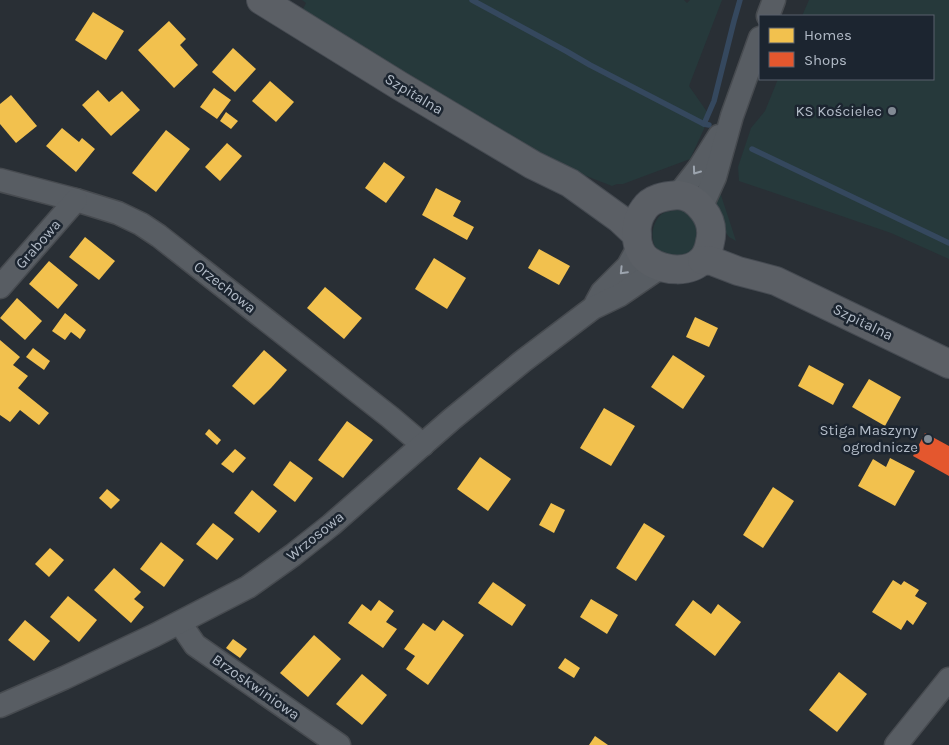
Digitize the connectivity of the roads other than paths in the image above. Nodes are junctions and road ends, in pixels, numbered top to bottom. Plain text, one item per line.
1 (261, 0) edge
2 (774, 0) edge
3 (768, 15) edge
4 (759, 41) edge
5 (732, 116) junction
6 (0, 180) edge
7 (678, 195) junction
8 (76, 200) junction
9 (702, 208) junction
10 (640, 230) junction
11 (712, 232) junction
12 (702, 260) junction
13 (661, 267) junction
14 (776, 281) junction
15 (0, 287) edge
16 (593, 308) junction
17 (949, 364) edge
18 (423, 445) junction
19 (180, 623) junction
20 (949, 680) edge
21 (0, 706) edge
22 (339, 745) edge
23 (896, 745) edge

1 - 10 main road, Szpitalna
2 - 3 street
4 - 5 street
5 -> 7 street
5 - 9 street
6 - 8 street, Orzechowa
7 - 9 main road
7 - 10 main road
8 - 15 street, Grabowa
8 - 18 street, Orzechowa
9 - 11 main road
10 - 13 main road
10 -> 16 street, Wrzosowa
11 - 12 main road
11 - 14 main road, Szpitalna
12 - 13 main road
12 - 14 main road, Szpitalna
13 - 16 street, Wrzosowa
14 - 17 main road, Szpitalna
16 - 18 street, Wrzosowa
18 - 19 street, Wrzosowa
19 - 21 street, Wrzosowa
19 - 22 street, Brzoskwiniowa
20 - 23 street

